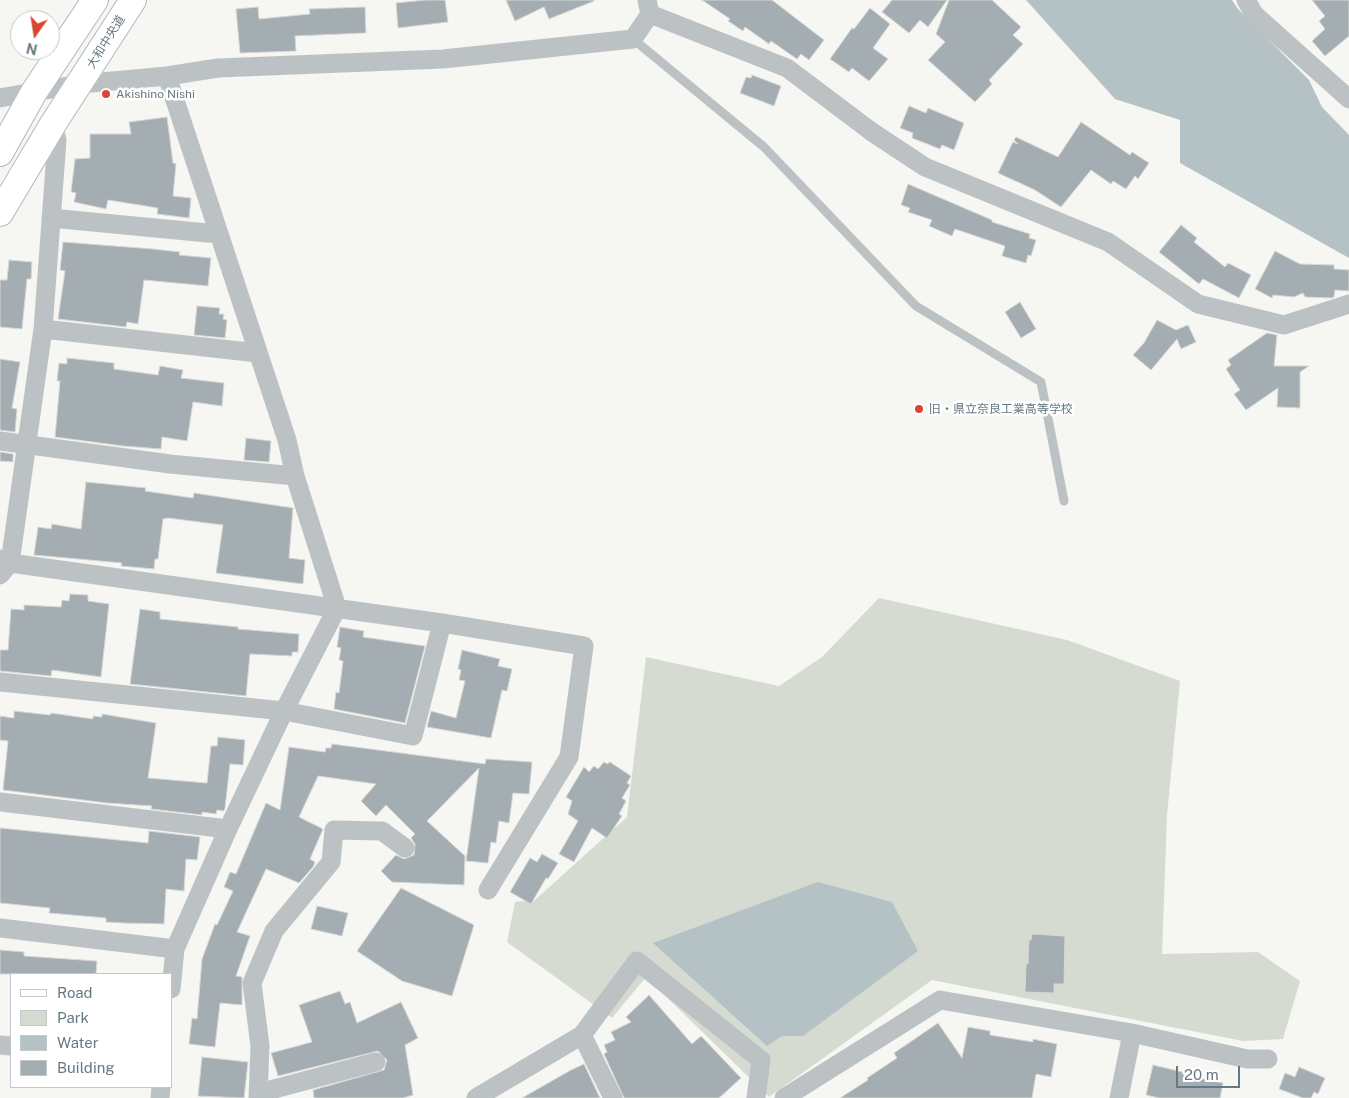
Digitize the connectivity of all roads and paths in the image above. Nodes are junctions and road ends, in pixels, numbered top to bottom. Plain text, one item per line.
1 (95, 0) edge
2 (133, 0) edge
3 (1246, 0) edge
4 (648, 7) edge
5 (633, 39) junction
6 (167, 76) junction
7 (80, 84) junction
8 (34, 92) junction
9 (0, 98) edge
10 (1349, 99) edge
11 (53, 124) junction
12 (0, 152) edge
13 (20, 180) junction
14 (53, 186) junction
15 (0, 213) edge
16 (51, 218) junction
17 (218, 234) junction
18 (1349, 304) edge
19 (43, 329) junction
20 (258, 353) junction
21 (0, 441) edge
22 (26, 446) junction
23 (295, 476) junction
24 (1064, 501) dead end
25 (3, 565) edge
26 (337, 608) junction
27 (442, 623) junction
28 (0, 682) edge
29 (284, 711) junction
30 (0, 802) edge
31 (228, 829) junction
32 (405, 848) dead end
33 (488, 890) dead end
34 (0, 928) edge
35 (175, 949) junction
36 (172, 979) edge
37 (1132, 1033) junction
38 (582, 1036) junction
39 (1268, 1059) dead end
40 (376, 1062) dead end
41 (259, 1095) edge
42 (476, 1098) edge
43 (612, 1098) edge
44 (756, 1098) edge
45 (784, 1098) edge
46 (1119, 1098) edge

1 - 8 street
2 - 7 street, 大和中央道
3 - 10 street
4 - 5 street
4 - 18 street
5 - 6 street
5 - 24 lane
6 - 7 street
6 - 17 street
7 - 8 street
7 - 11 street, 大和中央道
8 - 9 street
8 - 12 street
11 - 13 street, 大和中央道
11 - 14 street
13 - 14 street
13 - 15 street, 大和中央道
14 - 16 street
16 - 17 street
16 - 19 street
17 - 20 street
19 - 20 street
19 - 22 street
20 - 23 street
21 - 22 street
22 - 23 street
22 - 25 street
23 - 26 street
25 - 26 street
26 - 27 street
26 - 29 street
27 - 29 street
27 - 33 street
28 - 29 street
29 - 31 street
30 - 31 street
31 - 35 street
32 - 41 street
34 - 35 street
35 - 36 street
37 - 39 street
37 - 45 street
37 - 46 street
38 - 42 street
38 - 43 street
38 - 44 street
40 - 41 street

